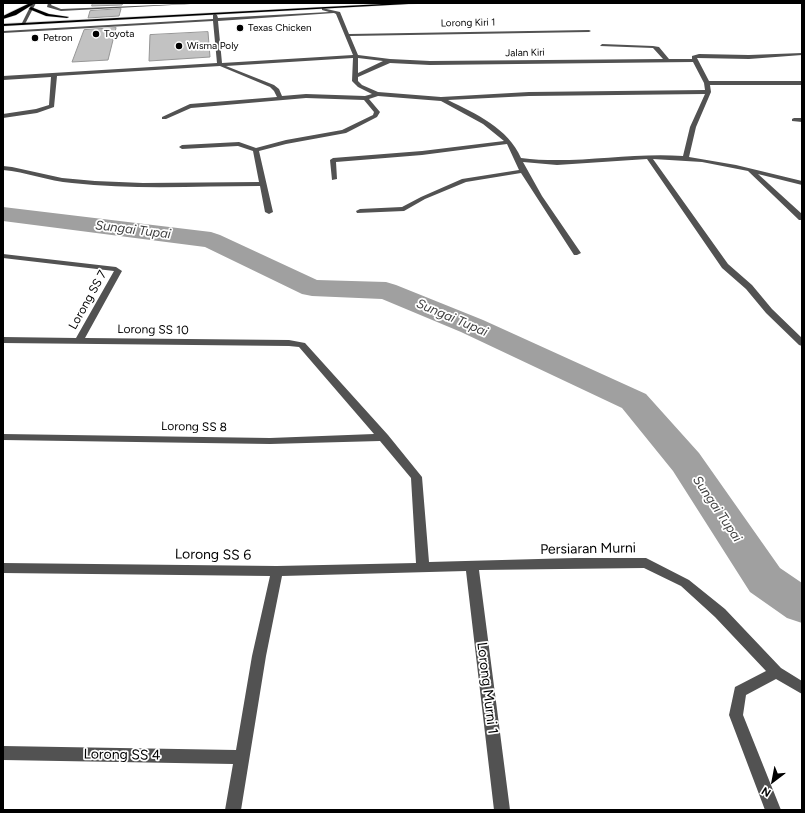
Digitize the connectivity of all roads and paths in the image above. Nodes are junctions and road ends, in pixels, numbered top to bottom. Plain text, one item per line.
1 (33, 3) edge
2 (50, 3) edge
3 (207, 3) edge
4 (336, 3) edge
5 (425, 3) edge
6 (180, 4) edge
7 (31, 8) junction
8 (344, 8) junction
9 (324, 9) junction
10 (211, 10) junction
11 (338, 13) junction
12 (215, 14) junction
13 (76, 17) junction
14 (3, 19) edge
15 (215, 21) junction
16 (24, 22) junction
17 (3, 25) edge
18 (589, 31) dead end
19 (3, 32) edge
20 (347, 35) junction
21 (602, 45) dead end
22 (802, 54) edge
23 (356, 56) junction
24 (667, 60) junction
25 (694, 60) junction
26 (390, 61) junction
27 (220, 64) junction
28 (54, 74) junction
29 (356, 76) junction
30 (3, 78) edge
31 (706, 82) junction
32 (802, 83) edge
33 (708, 92) junction
34 (377, 94) junction
35 (280, 97) junction
36 (366, 98) junction
37 (441, 99) junction
38 (3, 116) edge
39 (164, 118) dead end
40 (794, 120) dead end
41 (802, 120) edge
42 (509, 142) junction
43 (182, 147) dead end
44 (256, 150) junction
45 (649, 157) junction
46 (686, 158) junction
47 (520, 160) junction
48 (3, 168) edge
49 (523, 171) junction
50 (751, 171) junction
51 (334, 179) dead end
52 (802, 183) edge
53 (263, 184) junction
54 (360, 211) dead end
55 (269, 212) dead end
56 (802, 218) edge
57 (577, 254) dead end
58 (3, 256) edge
59 (3, 340) edge
60 (79, 340) junction
61 (802, 343) edge
62 (3, 437) edge
63 (384, 437) junction
64 (472, 567) junction
65 (3, 568) edge
66 (423, 568) junction
67 (277, 572) junction
68 (776, 672) junction
69 (802, 688) edge
70 (3, 753) edge
71 (241, 757) junction
72 (233, 810) edge
73 (502, 810) edge
74 (773, 810) edge

1 - 7 street
1 - 14 main road
2 - 6 street
3 - 6 street
3 - 10 street
4 - 10 main road
5 - 8 main road
7 - 13 main road
7 - 16 street
8 - 9 main road
8 - 11 street
9 - 11 street
9 - 12 main road
10 - 13 main road
11 - 15 street
11 - 20 street
12 - 15 street
12 - 16 main road
13 - 16 main road
14 - 16 main road
15 - 19 street
15 - 27 street
16 - 17 main road
18 - 20 street, Lorong Kiri 1
20 - 23 street
21 - 24 street
22 - 25 street, Jalan Kiri
23 - 26 street, Jalan Kiri
23 - 27 street, Jalan Kiri
23 - 29 street
24 - 25 street, Jalan Kiri
24 - 26 street, Jalan Kiri
25 - 31 street
26 - 29 street
27 - 28 street, Jalan Kiri
27 - 35 street
28 - 30 street, Jalan Kiri
28 - 38 street
29 - 34 street
31 - 32 street
31 - 33 street
33 - 37 street
33 - 46 street
34 - 36 street
34 - 37 street
35 - 36 street
35 - 39 street
36 - 44 street
37 - 42 street
40 - 41 street
42 - 47 street
42 - 51 street
43 - 44 street
44 - 53 street
45 - 46 street
45 - 47 street
45 - 61 street
46 - 50 street
47 - 49 street
48 - 53 street
49 - 54 street
49 - 57 street
50 - 52 street
50 - 56 street
53 - 55 street
58 - 60 street, Lorong SS 7
59 - 60 street, Lorong SS 10
60 - 63 street, Lorong SS 10
62 - 63 street, Lorong SS 8
63 - 66 street
64 - 66 street, Persiaran Murni
64 - 68 street, Persiaran Murni
64 - 73 street, Lorong Murni 1
65 - 67 street, Lorong SS 6
66 - 67 street, Lorong SS 6
67 - 71 street
68 - 69 street, Persiaran Murni
68 - 74 street
70 - 71 street, Lorong SS 4
71 - 72 street

